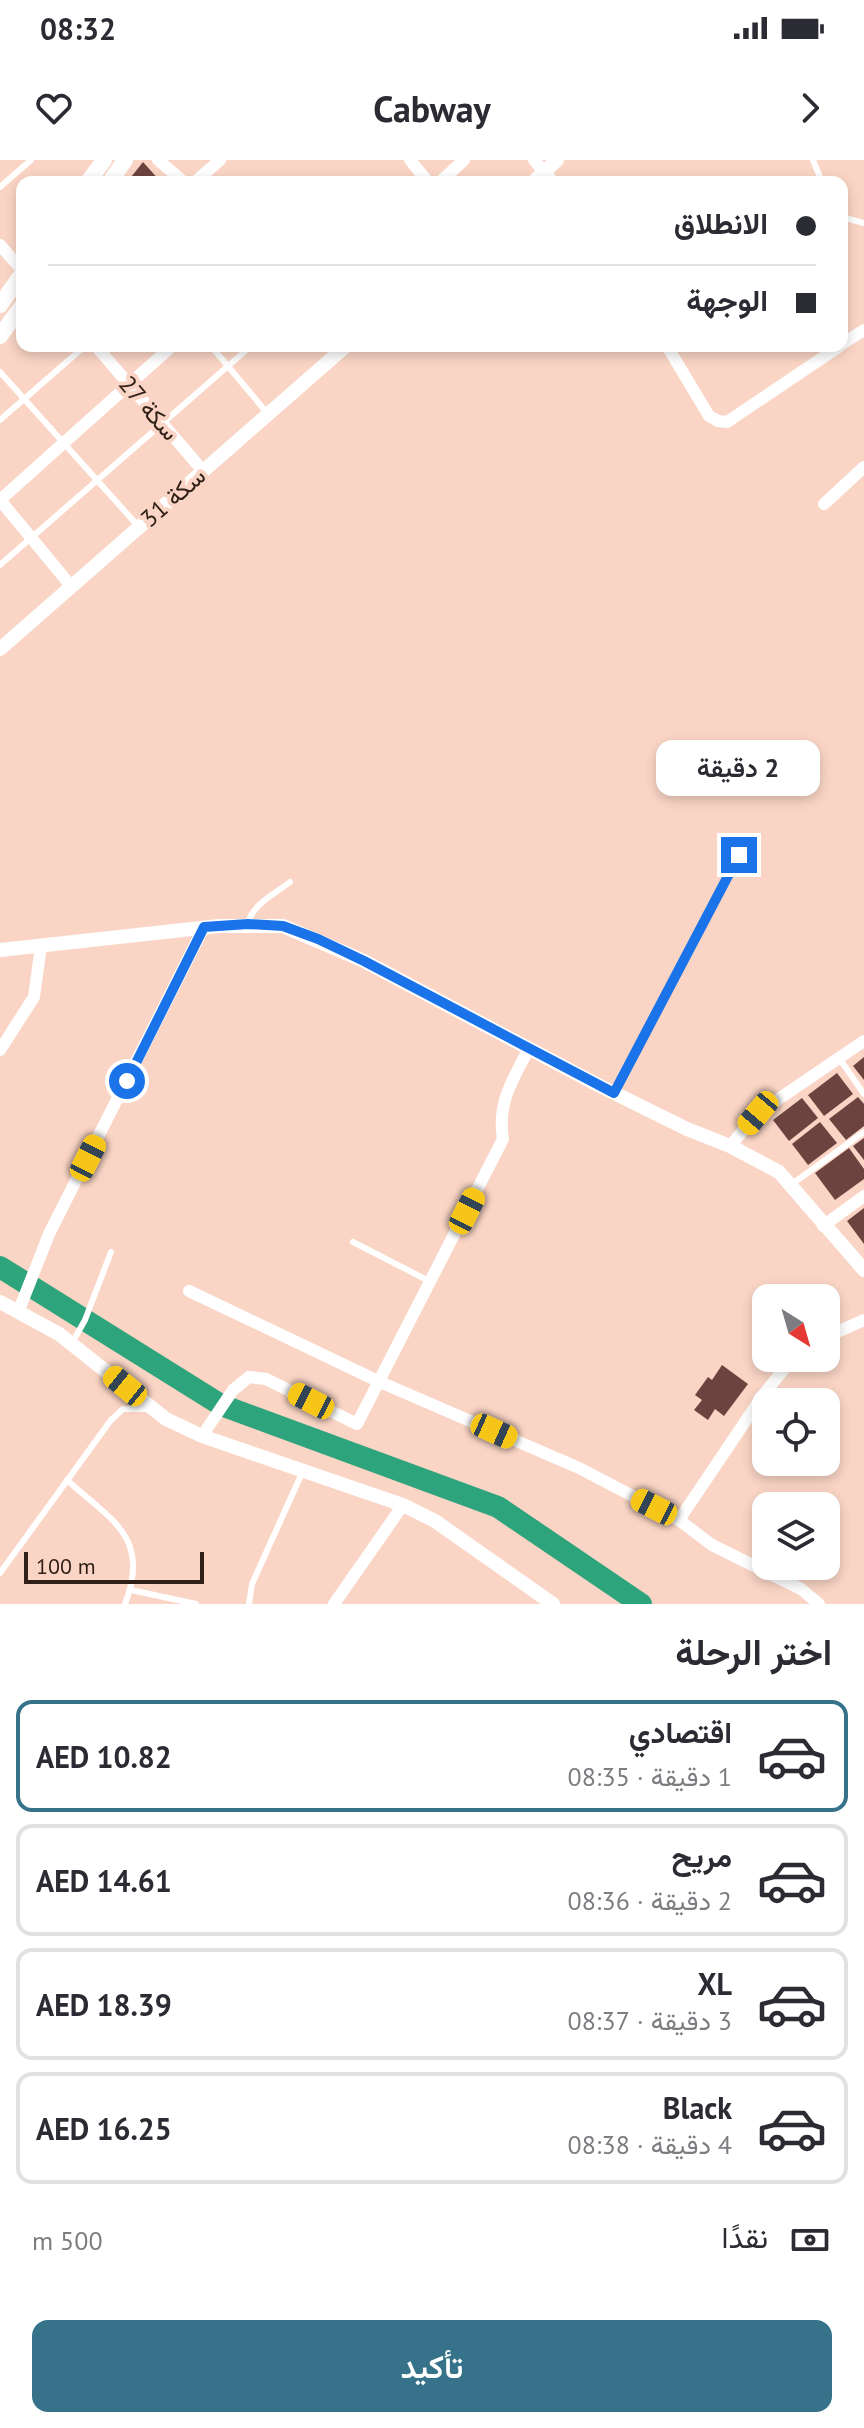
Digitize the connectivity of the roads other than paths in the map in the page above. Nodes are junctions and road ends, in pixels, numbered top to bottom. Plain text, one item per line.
1 (31, 160) edge
2 (220, 160) edge
3 (410, 160) edge
4 (464, 160) edge
5 (557, 160) edge
6 (161, 161) edge
7 (118, 166) edge
8 (544, 171) edge
9 (99, 176) edge
10 (177, 176) edge
11 (202, 176) edge
12 (423, 176) edge
13 (447, 176) edge
14 (0, 187) edge
15 (2, 250) edge
16 (16, 265) edge
17 (16, 281) edge
18 (0, 305) edge
19 (16, 314) edge
20 (0, 336) edge
21 (78, 352) edge
22 (101, 352) edge
23 (165, 352) edge
24 (216, 352) edge
25 (244, 352) edge
26 (334, 352) edge
27 (671, 352) edge
28 (831, 352) edge
29 (228, 366) junction
30 (0, 372) edge
31 (128, 385) junction
32 (24, 399) junction
33 (268, 414) junction
34 (0, 420) edge
35 (163, 424) junction
36 (64, 443) junction
37 (864, 467) edge
38 (203, 471) junction
39 (98, 480) junction
40 (0, 500) edge
41 (824, 504) dead end
42 (139, 527) junction
43 (32, 539) junction
44 (0, 565) edge
45 (71, 586) junction
46 (3, 641) edge
47 (739, 855) dead end
48 (290, 882) dead end
49 (248, 924) junction
50 (204, 927) junction
51 (41, 946) junction
52 (0, 950) edge
53 (864, 1041) edge
54 (529, 1048) junction
55 (0, 1050) edge
56 (839, 1058) junction
57 (614, 1093) junction
58 (864, 1094) edge
59 (864, 1132) edge
60 (730, 1146) junction
61 (791, 1185) junction
62 (864, 1196) edge
63 (823, 1226) junction
64 (353, 1242) dead end
65 (111, 1252) dead end
66 (864, 1270) edge
67 (431, 1282) junction
68 (189, 1291) dead end
69 (0, 1302) edge
70 (19, 1310) junction
71 (864, 1320) edge
72 (840, 1331) edge
73 (72, 1343) junction
74 (782, 1372) edge
75 (380, 1382) junction
76 (154, 1409) junction
77 (202, 1436) junction
78 (304, 1470) junction
79 (67, 1480) junction
80 (403, 1505) junction
81 (679, 1520) junction
82 (0, 1573) edge
83 (131, 1590) junction
84 (125, 1604) edge
85 (196, 1604) edge
86 (249, 1604) edge
87 (334, 1604) edge
88 (553, 1604) edge
89 (819, 1604) edge

1 - 14 lane
2 - 11 street
3 - 12 street
4 - 13 street
5 - 8 street
6 - 10 street
7 - 9 main road
15 - 16 street
17 - 18 main road
19 - 20 main road
21 - 32 lane
22 - 31 street, سكة 27
23 - 31 street
24 - 29 lane
25 - 29 lane
26 - 33 street, سكة 31
27 - 28 street
29 - 33 lane
29 - 35 lane
30 - 32 lane
31 - 35 street, سكة 27
31 - 36 street
32 - 34 lane
32 - 36 lane
33 - 38 street, سكة 31
35 - 38 street, سكة 27
35 - 39 lane
36 - 39 lane
36 - 40 street
37 - 41 street
38 - 42 street, سكة 31
39 - 42 lane
39 - 43 lane
40 - 43 street
42 - 45 street, سكة 31
43 - 44 lane
43 - 45 street
45 - 46 street, سكة 31
47 - 57 lane
48 - 49 lane
49 - 50 street
49 - 54 street
50 - 51 street
50 - 70 street
51 - 52 street
51 - 55 street
53 - 56 street
54 - 57 street
54 - 67 street
56 - 58 lane
56 - 60 street
57 - 60 street
59 - 61 lane
60 - 61 street
61 - 63 street
62 - 63 street
63 - 66 street
64 - 67 lane
65 - 73 lane
67 - 75 street
68 - 75 street
69 - 70 street
70 - 73 street
71 - 72 street
73 - 76 street
74 - 81 street
75 - 77 street
75 - 81 street
76 - 77 street
76 - 79 lane
77 - 78 street
78 - 80 street
78 - 86 lane
79 - 82 lane
79 - 83 lane
80 - 87 street
80 - 88 street
81 - 89 street
83 - 84 lane
83 - 85 lane

